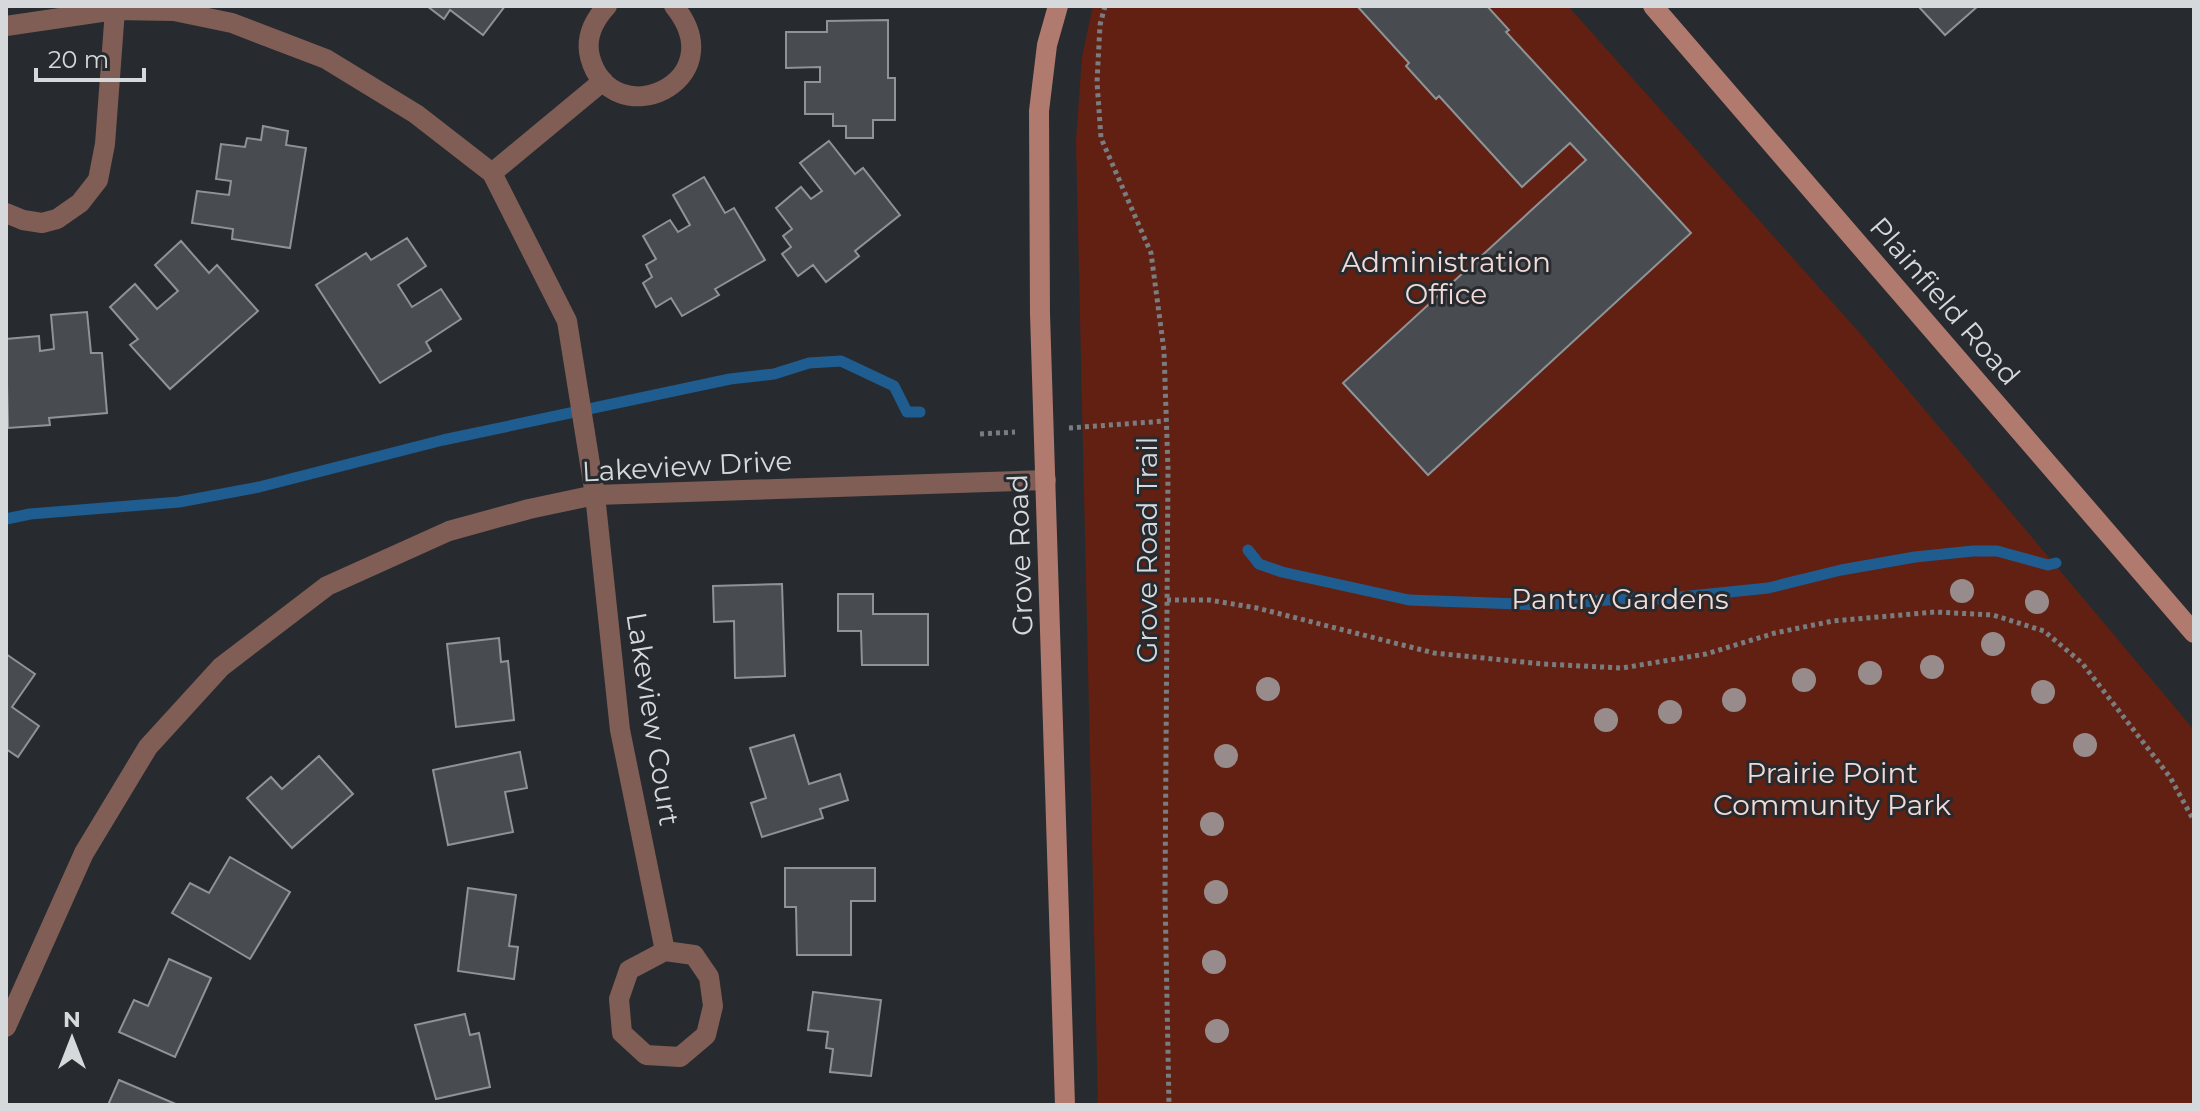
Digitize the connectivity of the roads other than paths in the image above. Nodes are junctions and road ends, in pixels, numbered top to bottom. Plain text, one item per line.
1 (607, 6) edge
2 (674, 6) edge
3 (1058, 6) edge
4 (1653, 6) edge
5 (115, 10) junction
6 (6, 26) edge
7 (603, 81) junction
8 (492, 173) junction
9 (6, 213) edge
10 (1046, 480) junction
11 (595, 495) junction
12 (2194, 633) edge
13 (665, 951) junction
14 (6, 1027) edge
15 (1065, 1105) edge

1 - 7 street
2 - 7 street
3 - 10 street, Grove Road
4 - 12 street, Plainfield Road
5 - 6 street
5 - 8 street
5 - 9 street
7 - 8 street
8 - 11 street, Lakeview Court
10 - 11 street, Lakeview Drive
10 - 15 street, Grove Road
11 - 13 street, Lakeview Court
11 - 14 street, Lakeview Drive
13 - 13 street

